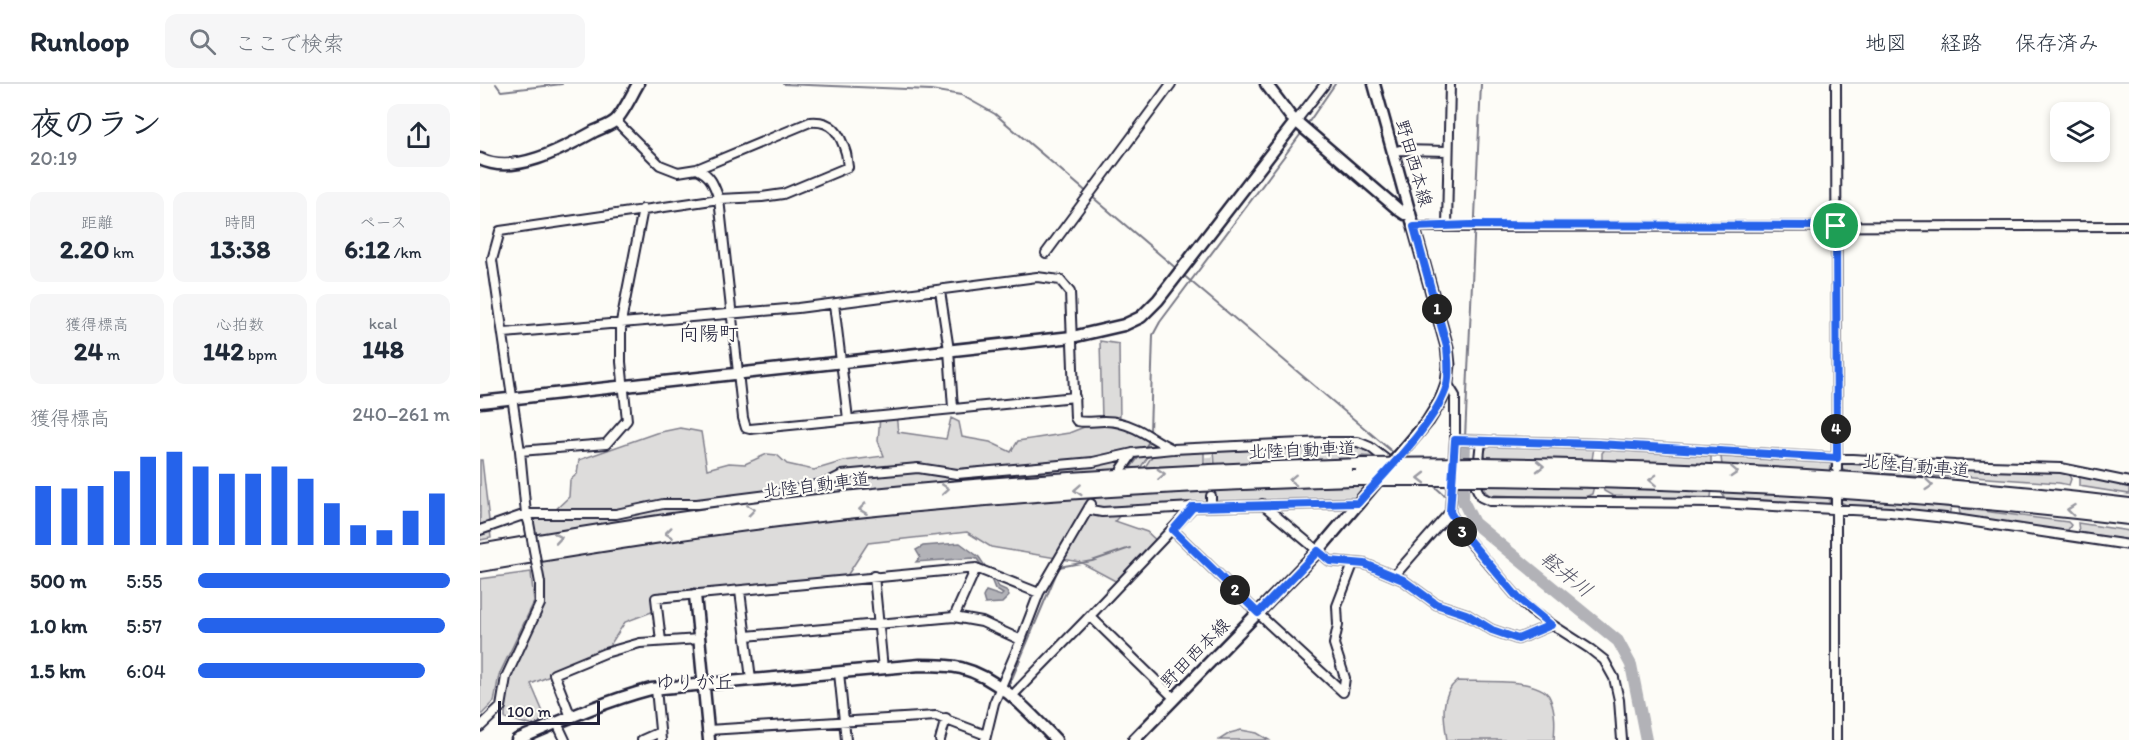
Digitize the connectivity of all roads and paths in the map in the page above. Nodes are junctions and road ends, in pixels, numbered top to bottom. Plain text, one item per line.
1 (638, 84) edge
2 (1171, 84) edge
3 (1266, 84) edge
4 (1325, 84) edge
5 (1374, 84) edge
6 (1450, 84) edge
7 (1836, 84) edge
8 (615, 121) junction
9 (1296, 121) junction
10 (1448, 151) junction
11 (1394, 152) junction
12 (482, 162) edge
13 (697, 169) junction
14 (719, 199) junction
15 (643, 209) junction
16 (1410, 213) junction
17 (1448, 226) junction
18 (1836, 226) junction
19 (2129, 226) edge
20 (1414, 227) junction
21 (1046, 254) dead end
22 (940, 291) junction
23 (834, 304) junction
24 (732, 313) junction
25 (621, 322) junction
26 (504, 333) junction
27 (1072, 337) junction
28 (949, 350) junction
29 (842, 362) junction
30 (737, 372) junction
31 (1447, 384) junction
32 (624, 387) junction
33 (1075, 397) junction
34 (512, 399) junction
35 (480, 402) edge
36 (953, 408) junction
37 (848, 419) junction
38 (1457, 440) junction
39 (1481, 441) junction
40 (1209, 446) junction
41 (1173, 449) junction
42 (520, 452) junction
43 (1135, 453) junction
44 (1209, 457) tunnel mouth
45 (1837, 458) junction
46 (1392, 464) junction
47 (1122, 469) dead end
48 (1837, 469) dead end
49 (1481, 471) junction
50 (2129, 482) edge
51 (1210, 496) dead end
52 (1836, 498) dead end
53 (1358, 503) junction
54 (1262, 504) junction
55 (1211, 506) junction
56 (2129, 506) edge
57 (1193, 507) junction
58 (1836, 509) junction
59 (1450, 512) junction
60 (526, 514) junction
61 (2129, 517) edge
62 (480, 530) edge
63 (1173, 530) junction
64 (2129, 545) edge
65 (1318, 551) junction
66 (480, 552) edge
67 (480, 564) edge
68 (1353, 564) junction
69 (976, 568) junction
70 (874, 576) junction
71 (1394, 576) junction
72 (740, 591) junction
73 (1039, 593) junction
74 (695, 595) junction
75 (1258, 613) junction
76 (954, 617) junction
77 (1086, 620) junction
78 (879, 624) junction
79 (1551, 625) junction
80 (746, 636) junction
81 (699, 639) junction
82 (1021, 640) junction
83 (661, 641) junction
84 (883, 669) junction
85 (839, 673) junction
86 (751, 679) junction
87 (704, 683) junction
88 (656, 689) junction
89 (1006, 693) junction
90 (1174, 698) junction
91 (571, 717) junction
92 (946, 718) junction
93 (844, 722) junction
94 (557, 723) junction
95 (480, 727) edge
96 (709, 735) edge
97 (661, 736) edge
98 (985, 737) edge
99 (517, 740) edge
100 (565, 740) edge
101 (642, 740) edge
102 (846, 740) edge
103 (940, 740) edge
104 (1056, 740) edge
105 (1134, 740) edge
106 (1622, 740) edge
107 (1836, 740) edge

1 - 8 street
2 - 21 street
3 - 9 street
4 - 9 street
5 - 11 street, 野田西本線
6 - 10 street
7 - 18 street
8 - 12 street
8 - 13 street
9 - 16 street
9 - 27 street
10 - 11 street
10 - 17 street
11 - 16 street, 野田西本線
13 - 14 street
13 - 14 street
14 - 15 street
14 - 24 street
15 - 25 street
15 - 26 street
16 - 20 street, 野田西本線
17 - 18 street
17 - 20 street
18 - 19 street
18 - 45 street
20 - 31 street, 野田西本線
22 - 23 street
22 - 27 street
22 - 28 street
23 - 24 street
23 - 29 street
24 - 25 street
24 - 30 street
25 - 26 street
25 - 32 street
26 - 34 street
27 - 28 street
27 - 33 street
28 - 29 street
28 - 36 street
29 - 30 street
29 - 37 street
30 - 32 street
30 - 37 street
31 - 38 street
31 - 46 street, 野田西本線
32 - 34 street
32 - 42 street
33 - 36 street
33 - 41 street
34 - 35 street
34 - 42 street
36 - 37 street
38 - 39 street
38 - 59 street
39 - 45 street
39 - 58 street
40 - 41 street
40 - 44 street
40 - 46 street
41 - 43 street
42 - 60 street
43 - 47 street
43 - 60 street
45 - 48 street
45 - 50 street
46 - 53 street, 野田西本線
49 -> 56 highway, 北陸自動車道
61 -> 49 highway, 北陸自動車道
66 -> 49 highway, 北陸自動車道, bridge
49 -> 67 highway, 北陸自動車道, bridge
51 - 55 street
52 - 58 street
53 - 54 street
53 - 65 street, 野田西本線
54 - 55 street
54 - 65 street
55 - 57 street
57 - 63 street
57 - 73 street
58 - 64 street
58 - 107 street
59 - 71 street
59 - 79 street
60 - 62 street
60 - 95 street, bridge
63 - 75 street
63 - 77 street
65 - 68 street
65 - 75 street, 野田西本線
68 - 71 street
68 - 75 street
69 - 70 street
69 - 73 street
69 - 76 street
70 - 72 street
70 - 78 street
71 - 79 street
72 - 74 street
72 - 80 street
73 - 82 street
74 - 81 street
74 - 83 street
75 - 90 street, 野田西本線
76 - 78 street
76 - 82 street
77 - 89 street
77 - 90 street
78 - 80 street
78 - 84 street
79 - 106 street
80 - 86 street
81 - 83 street
81 - 87 street
82 - 89 street
83 - 91 street
84 - 85 street
84 - 89 street
85 - 86 street
85 - 93 street
86 - 87 street
87 - 88 street
87 - 96 street
88 - 91 street
88 - 97 street
89 - 98 street
89 - 104 street
90 - 105 street, 野田西本線
91 - 94 street
92 - 93 street
92 - 98 street
92 - 103 street
93 - 96 street
93 - 102 street
94 - 99 street
94 - 100 street
97 - 101 street

